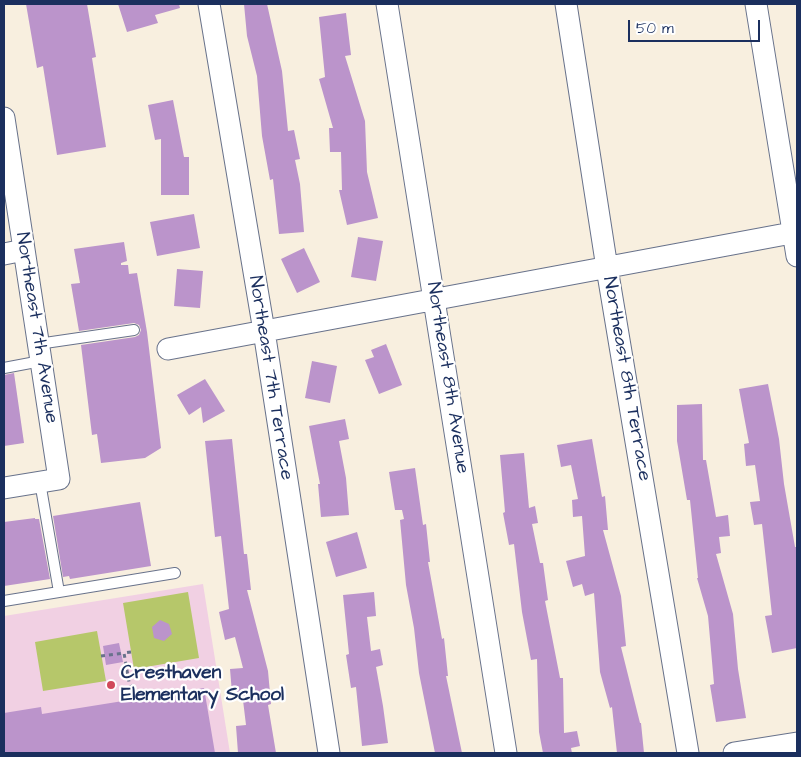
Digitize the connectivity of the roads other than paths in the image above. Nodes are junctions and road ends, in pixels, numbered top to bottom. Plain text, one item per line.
1 (208, 4) edge
2 (387, 4) edge
3 (566, 4) edge
4 (756, 4) edge
5 (5, 132) edge
6 (796, 233) edge
7 (14, 252) edge
8 (797, 256) edge
9 (607, 268) junction
10 (435, 300) junction
11 (134, 330) dead end
12 (264, 331) junction
13 (168, 349) dead end
14 (39, 352) junction
15 (4, 368) edge
16 (50, 481) junction
17 (4, 488) edge
18 (175, 573) dead end
19 (59, 592) junction
20 (4, 601) edge
21 (797, 743) edge
22 (329, 753) edge
23 (506, 753) edge
24 (688, 753) edge
25 (734, 753) edge

1 - 12 street, Northeast 7th Terrace
2 - 10 street, Northeast 8th Avenue
3 - 9 street, Northeast 8th Terrace
4 - 6 street
5 - 7 street, Northeast 7th Avenue
6 - 8 street
6 - 9 street
7 - 14 street, Northeast 7th Avenue
9 - 10 street
9 - 24 street, Northeast 8th Terrace
10 - 12 street
10 - 23 street, Northeast 8th Avenue
11 - 14 lane
12 - 13 street
12 - 22 street, Northeast 7th Terrace
14 - 15 lane
14 - 16 street, Northeast 7th Avenue
16 - 17 street
16 - 19 lane
18 - 19 lane
19 - 20 lane
21 - 25 street

